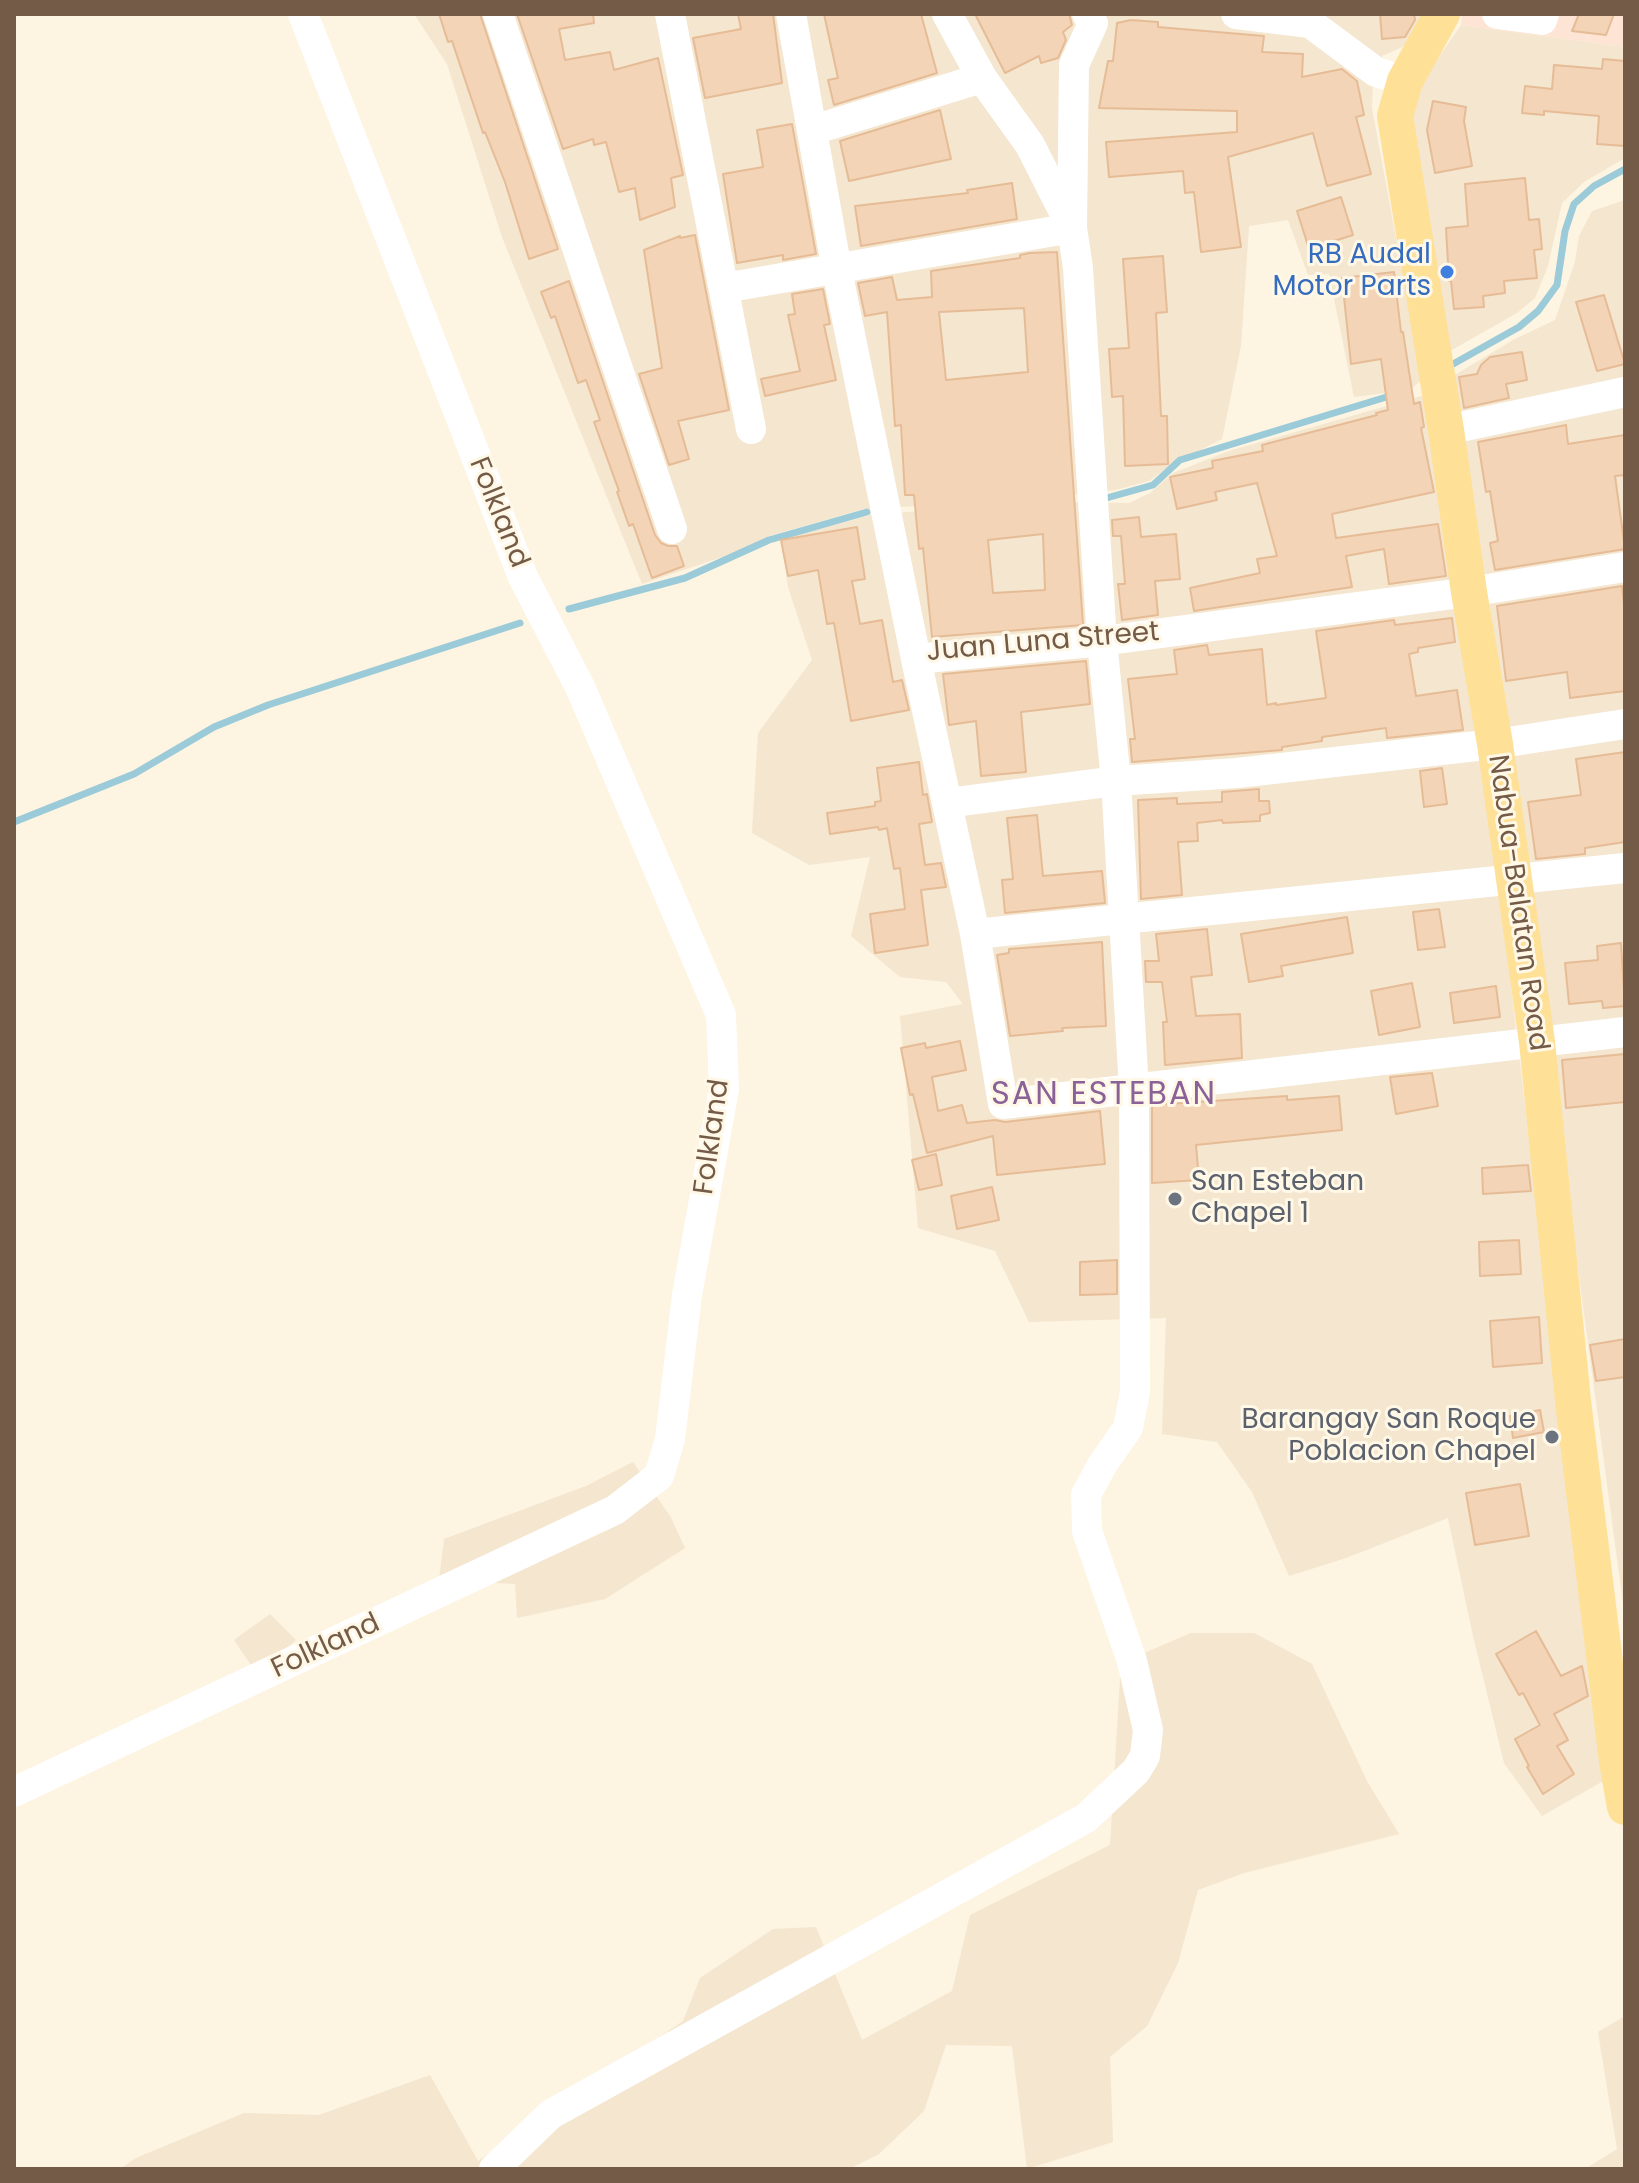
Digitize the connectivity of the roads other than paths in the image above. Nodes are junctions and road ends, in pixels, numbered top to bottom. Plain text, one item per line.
1 (303, 14) edge
2 (498, 14) edge
3 (670, 14) edge
4 (791, 14) edge
5 (947, 14) edge
6 (1236, 14) edge
7 (1442, 14) edge
8 (1497, 14) edge
9 (1544, 14) edge
10 (1094, 17) edge
11 (982, 78) junction
12 (1405, 81) junction
13 (813, 130) junction
14 (1072, 228) junction
15 (837, 270) junction
16 (724, 288) junction
17 (1625, 392) edge
18 (751, 429) dead end
19 (1446, 430) junction
20 (672, 529) dead end
21 (1625, 567) edge
22 (1469, 592) junction
23 (1102, 641) junction
24 (916, 659) junction
25 (1625, 724) edge
26 (1495, 744) junction
27 (1116, 781) junction
28 (947, 803) junction
29 (1625, 868) edge
30 (1515, 879) junction
31 (1124, 918) junction
32 (975, 934) junction
33 (1625, 1032) edge
34 (1537, 1042) junction
35 (1134, 1090) junction
36 (14, 1792) edge
37 (1625, 1807) edge
38 (494, 2169) edge

1 - 36 street, Folkland
2 - 20 street
3 - 16 street
4 - 13 street, Juan Luna Street
5 - 11 street
6 - 12 street
7 - 12 main road, Nabua-Balatan Road
8 - 9 street
10 - 14 street
11 - 13 street
11 - 14 street
12 - 19 main road, Nabua-Balatan Road
13 - 15 street, Juan Luna Street
14 - 15 street
14 - 23 street
15 - 16 street
15 - 24 street, Juan Luna Street
16 - 18 street
17 - 19 street
19 - 22 main road, Nabua-Balatan Road
21 - 22 street, Juan Luna Street
22 - 23 street, Juan Luna Street
22 - 26 main road, Nabua-Balatan Road
23 - 24 street, Juan Luna Street
23 - 27 street
24 - 28 street
25 - 26 street
26 - 27 street
26 - 30 main road, Nabua-Balatan Road
27 - 28 street
27 - 31 street
28 - 32 street
29 - 30 street
30 - 31 street
30 - 34 main road, Nabua-Balatan Road
31 - 32 street
31 - 35 street
32 - 35 street
33 - 34 street
34 - 35 street
34 - 37 main road, Nabua-Balatan Road
35 - 38 street

